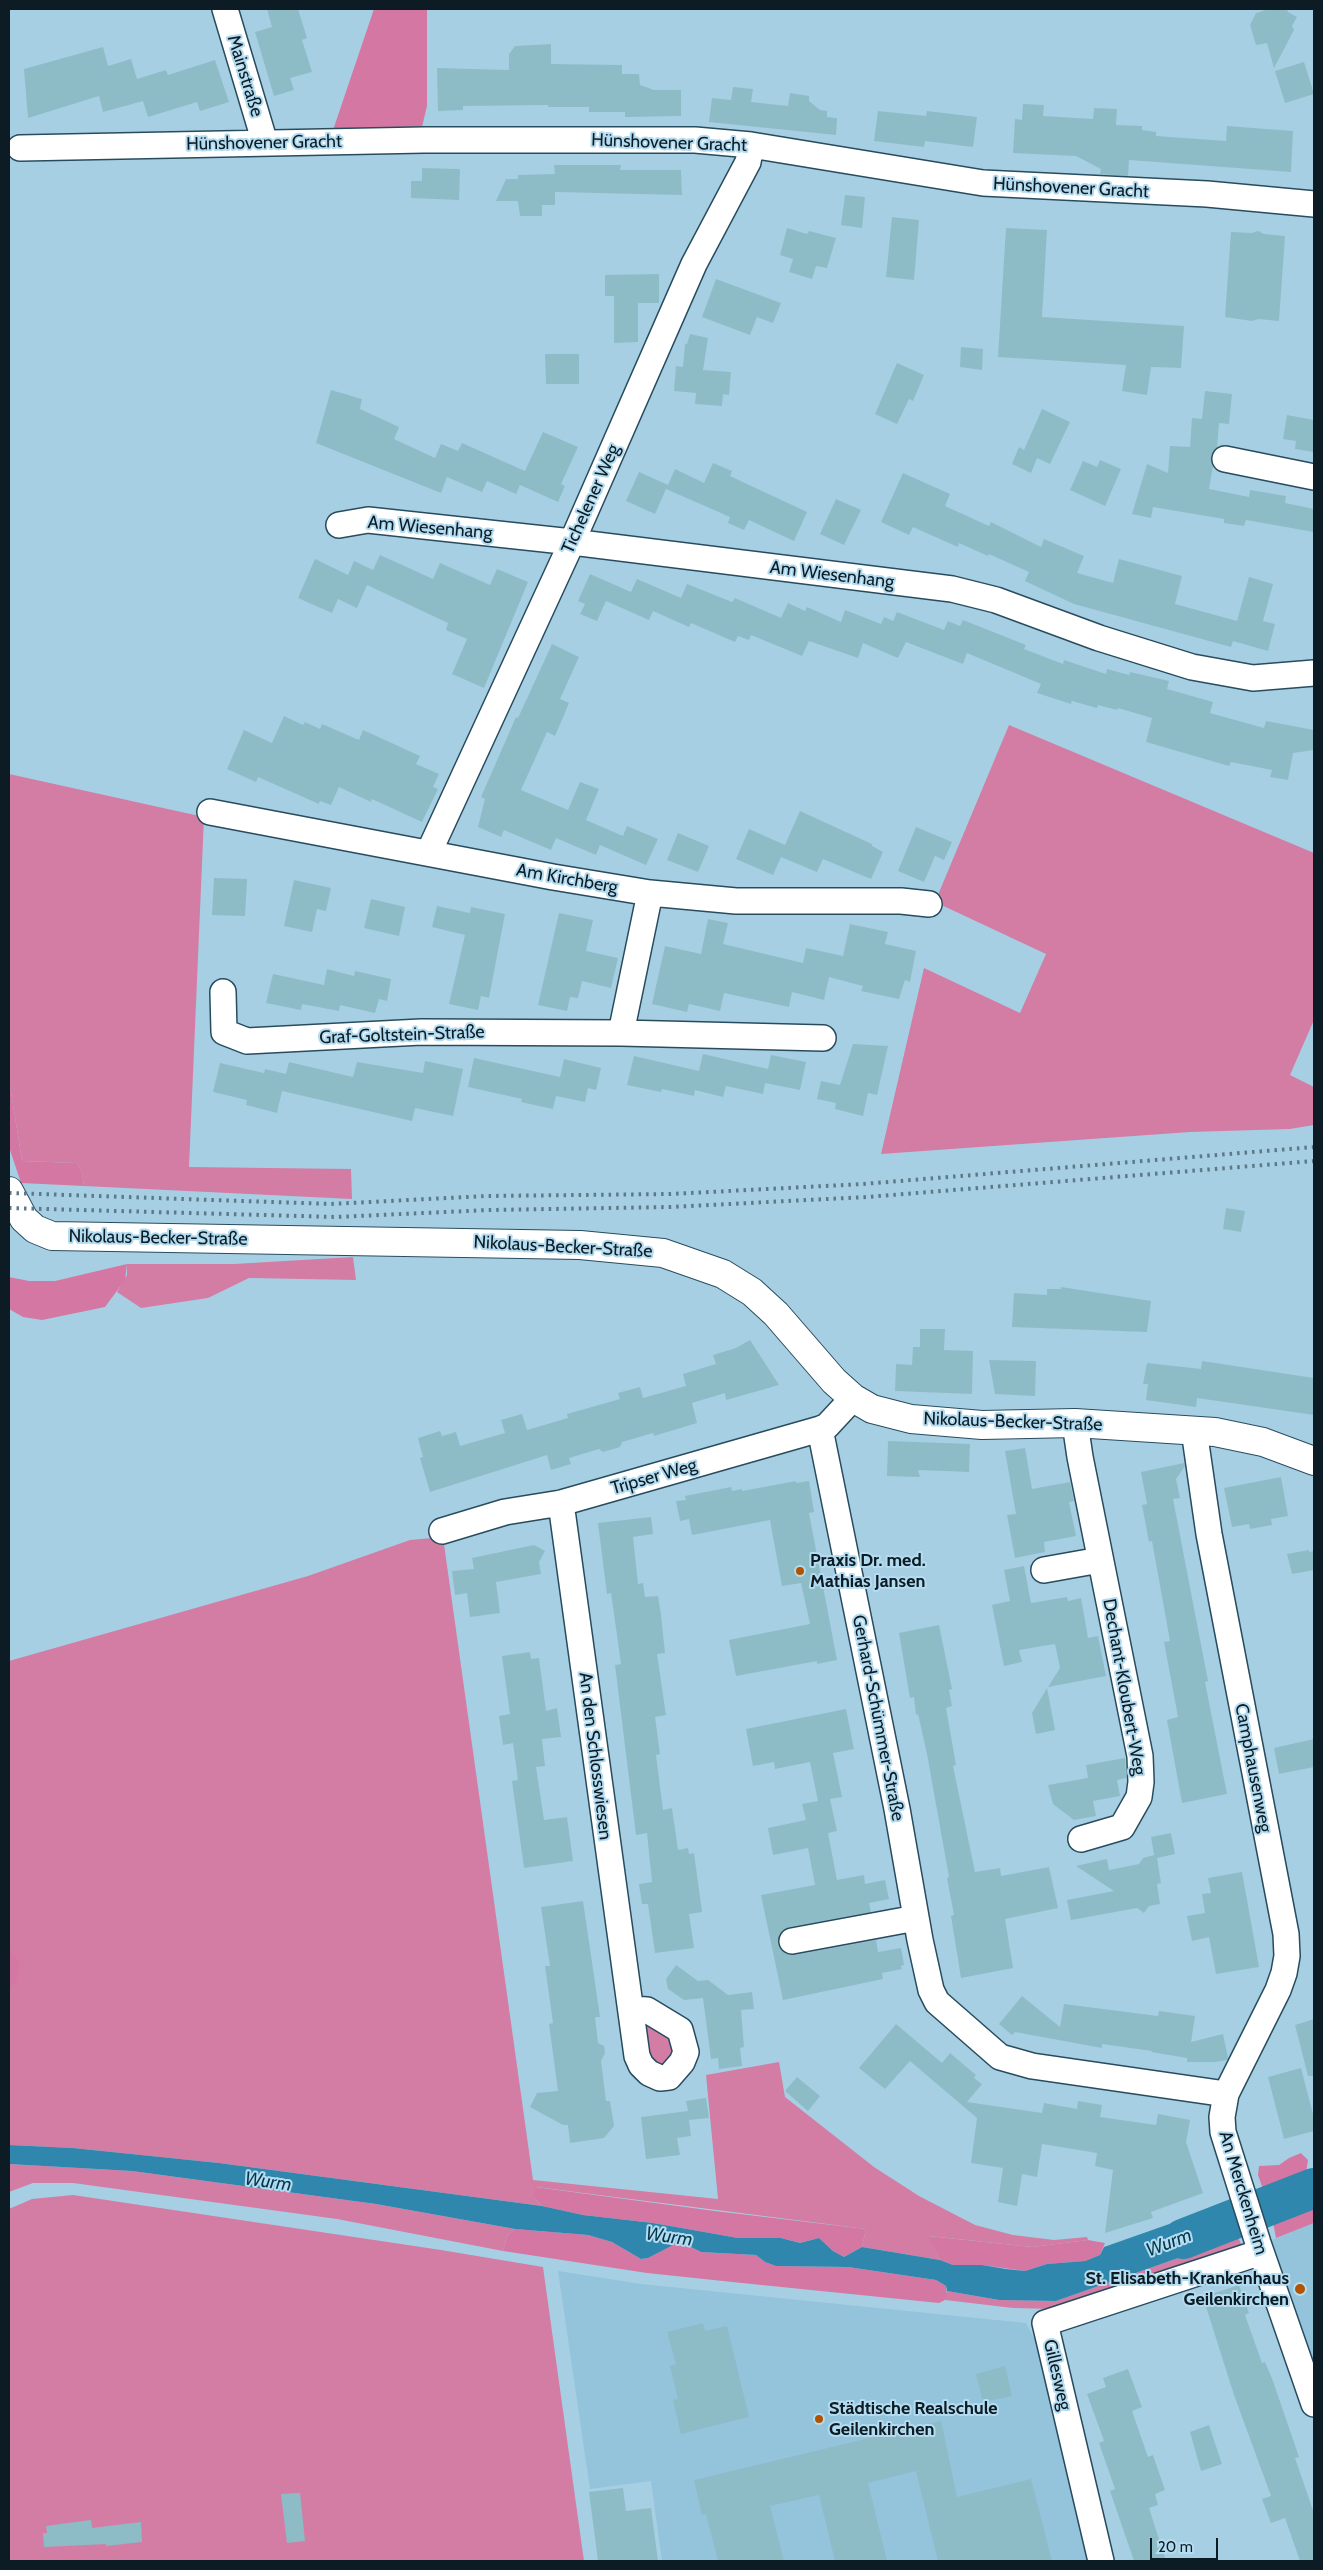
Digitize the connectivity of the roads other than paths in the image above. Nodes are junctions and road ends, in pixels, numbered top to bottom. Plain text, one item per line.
1 (225, 9) edge
2 (266, 144) junction
3 (751, 146) junction
4 (20, 148) dead end
5 (1314, 204) edge
6 (1225, 459) dead end
7 (1314, 477) edge
8 (339, 525) dead end
9 (572, 542) junction
10 (1314, 674) edge
11 (210, 812) dead end
12 (429, 852) junction
13 (650, 893) junction
14 (929, 904) dead end
15 (223, 992) dead end
16 (621, 1033) junction
17 (823, 1038) dead end
18 (9, 1191) edge
19 (22, 1230) edge
20 (853, 1398) junction
21 (1075, 1423) junction
22 (820, 1430) junction
23 (1194, 1430) junction
24 (1314, 1460) edge
25 (561, 1503) junction
26 (442, 1531) dead end
27 (1100, 1560) junction
28 (1044, 1570) dead end
29 (1081, 1839) dead end
30 (916, 1918) junction
31 (792, 1941) dead end
32 (632, 2008) dead end
33 (1226, 2094) junction
34 (1259, 2247) junction
35 (1314, 2404) edge
36 (1101, 2561) edge

1 - 2 street, Mainstraße
2 - 3 street, Hünshovener Gracht
2 - 4 street, Hünshovener Gracht
3 - 5 street, Hünshovener Gracht
3 - 9 street, Tichelener Weg
6 - 7 street
8 - 9 street, Am Wiesenhang
9 - 10 street, Am Wiesenhang
9 - 12 street, Tichelener Weg
11 - 12 street, Am Kirchberg
12 - 13 street, Am Kirchberg
13 - 14 street, Am Kirchberg
13 - 16 street
15 - 16 street, Graf-Goltstein-Straße
16 - 17 street, Graf-Goltstein-Straße
18 - 19 main road, Nikolaus-Becker-Straße
19 - 20 main road, Nikolaus-Becker-Straße
20 - 21 main road, Nikolaus-Becker-Straße
20 - 22 street, Tripser Weg
21 - 23 main road, Nikolaus-Becker-Straße
21 - 27 street, Dechant-Kloubert-Weg
22 - 25 street, Tripser Weg
22 - 30 street, Gerhard-Schümmer-Straße
23 - 24 main road, Nikolaus-Becker-Straße
23 - 33 street, Camphausenweg
25 - 26 street, Tripser Weg
25 - 32 street, An den Schlosswiesen
27 - 28 street
27 - 29 street, Dechant-Kloubert-Weg
30 - 31 street
30 - 33 street, Gerhard-Schümmer-Straße
33 - 34 street, An Merckenheim
34 - 35 street, An Merckenheim
34 - 36 street, Gillesweg

